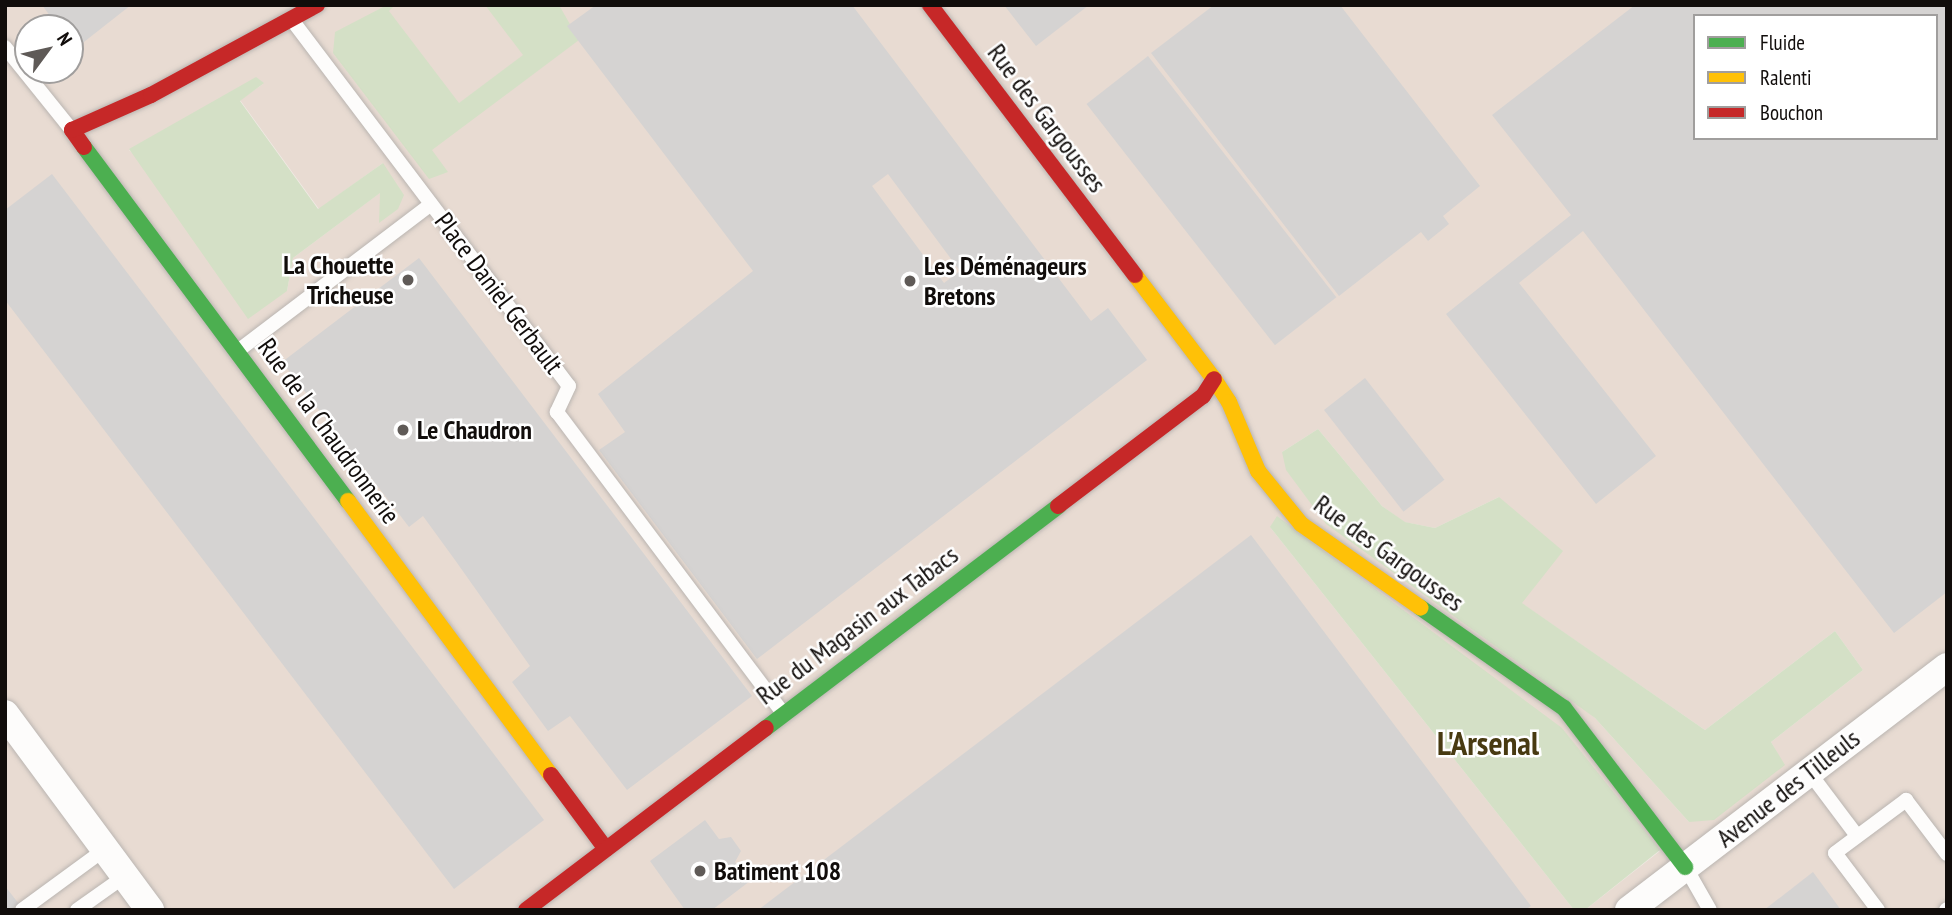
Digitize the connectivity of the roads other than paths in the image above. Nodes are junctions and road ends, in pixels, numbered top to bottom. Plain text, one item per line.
1 (317, 5) edge
2 (930, 5) edge
3 (292, 19) junction
4 (5, 47) edge
5 (72, 130) junction
6 (431, 204) junction
7 (239, 350) junction
8 (1214, 379) junction
9 (1947, 667) edge
10 (782, 712) junction
11 (5, 714) edge
12 (1809, 772) junction
13 (1857, 836) junction
14 (105, 849) junction
15 (606, 849) junction
16 (1947, 854) edge
17 (1685, 867) junction
18 (125, 876) junction
19 (22, 910) edge
20 (77, 910) edge
21 (150, 910) edge
22 (526, 910) edge
23 (1629, 910) edge
24 (1710, 910) edge
25 (1878, 910) edge

1 - 3 street
2 - 8 street, Rue des Gargousses
3 - 5 street
3 - 6 lane, Place Daniel Gerbault
4 - 5 lane, Rue de la Chaudronnerie
5 - 7 street, Rue de la Chaudronnerie
6 - 7 lane, Place Daniel Gerbault
6 - 10 lane, Place Daniel Gerbault
7 - 15 street, Rue de la Chaudronnerie
8 - 10 street, Rue du Magasin aux Tabacs
8 - 17 street, Rue des Gargousses
9 - 12 street, Avenue des Tilleuls
10 - 15 street, Rue du Magasin aux Tabacs
11 - 14 street
12 - 13 lane
12 - 17 street, Avenue des Tilleuls
13 - 16 lane
13 - 25 lane
14 - 18 street
14 - 19 lane
15 - 22 street, Rue du Magasin aux Tabacs
17 - 23 street, Avenue des Tilleuls
17 - 24 lane
18 - 20 lane
18 - 21 street

